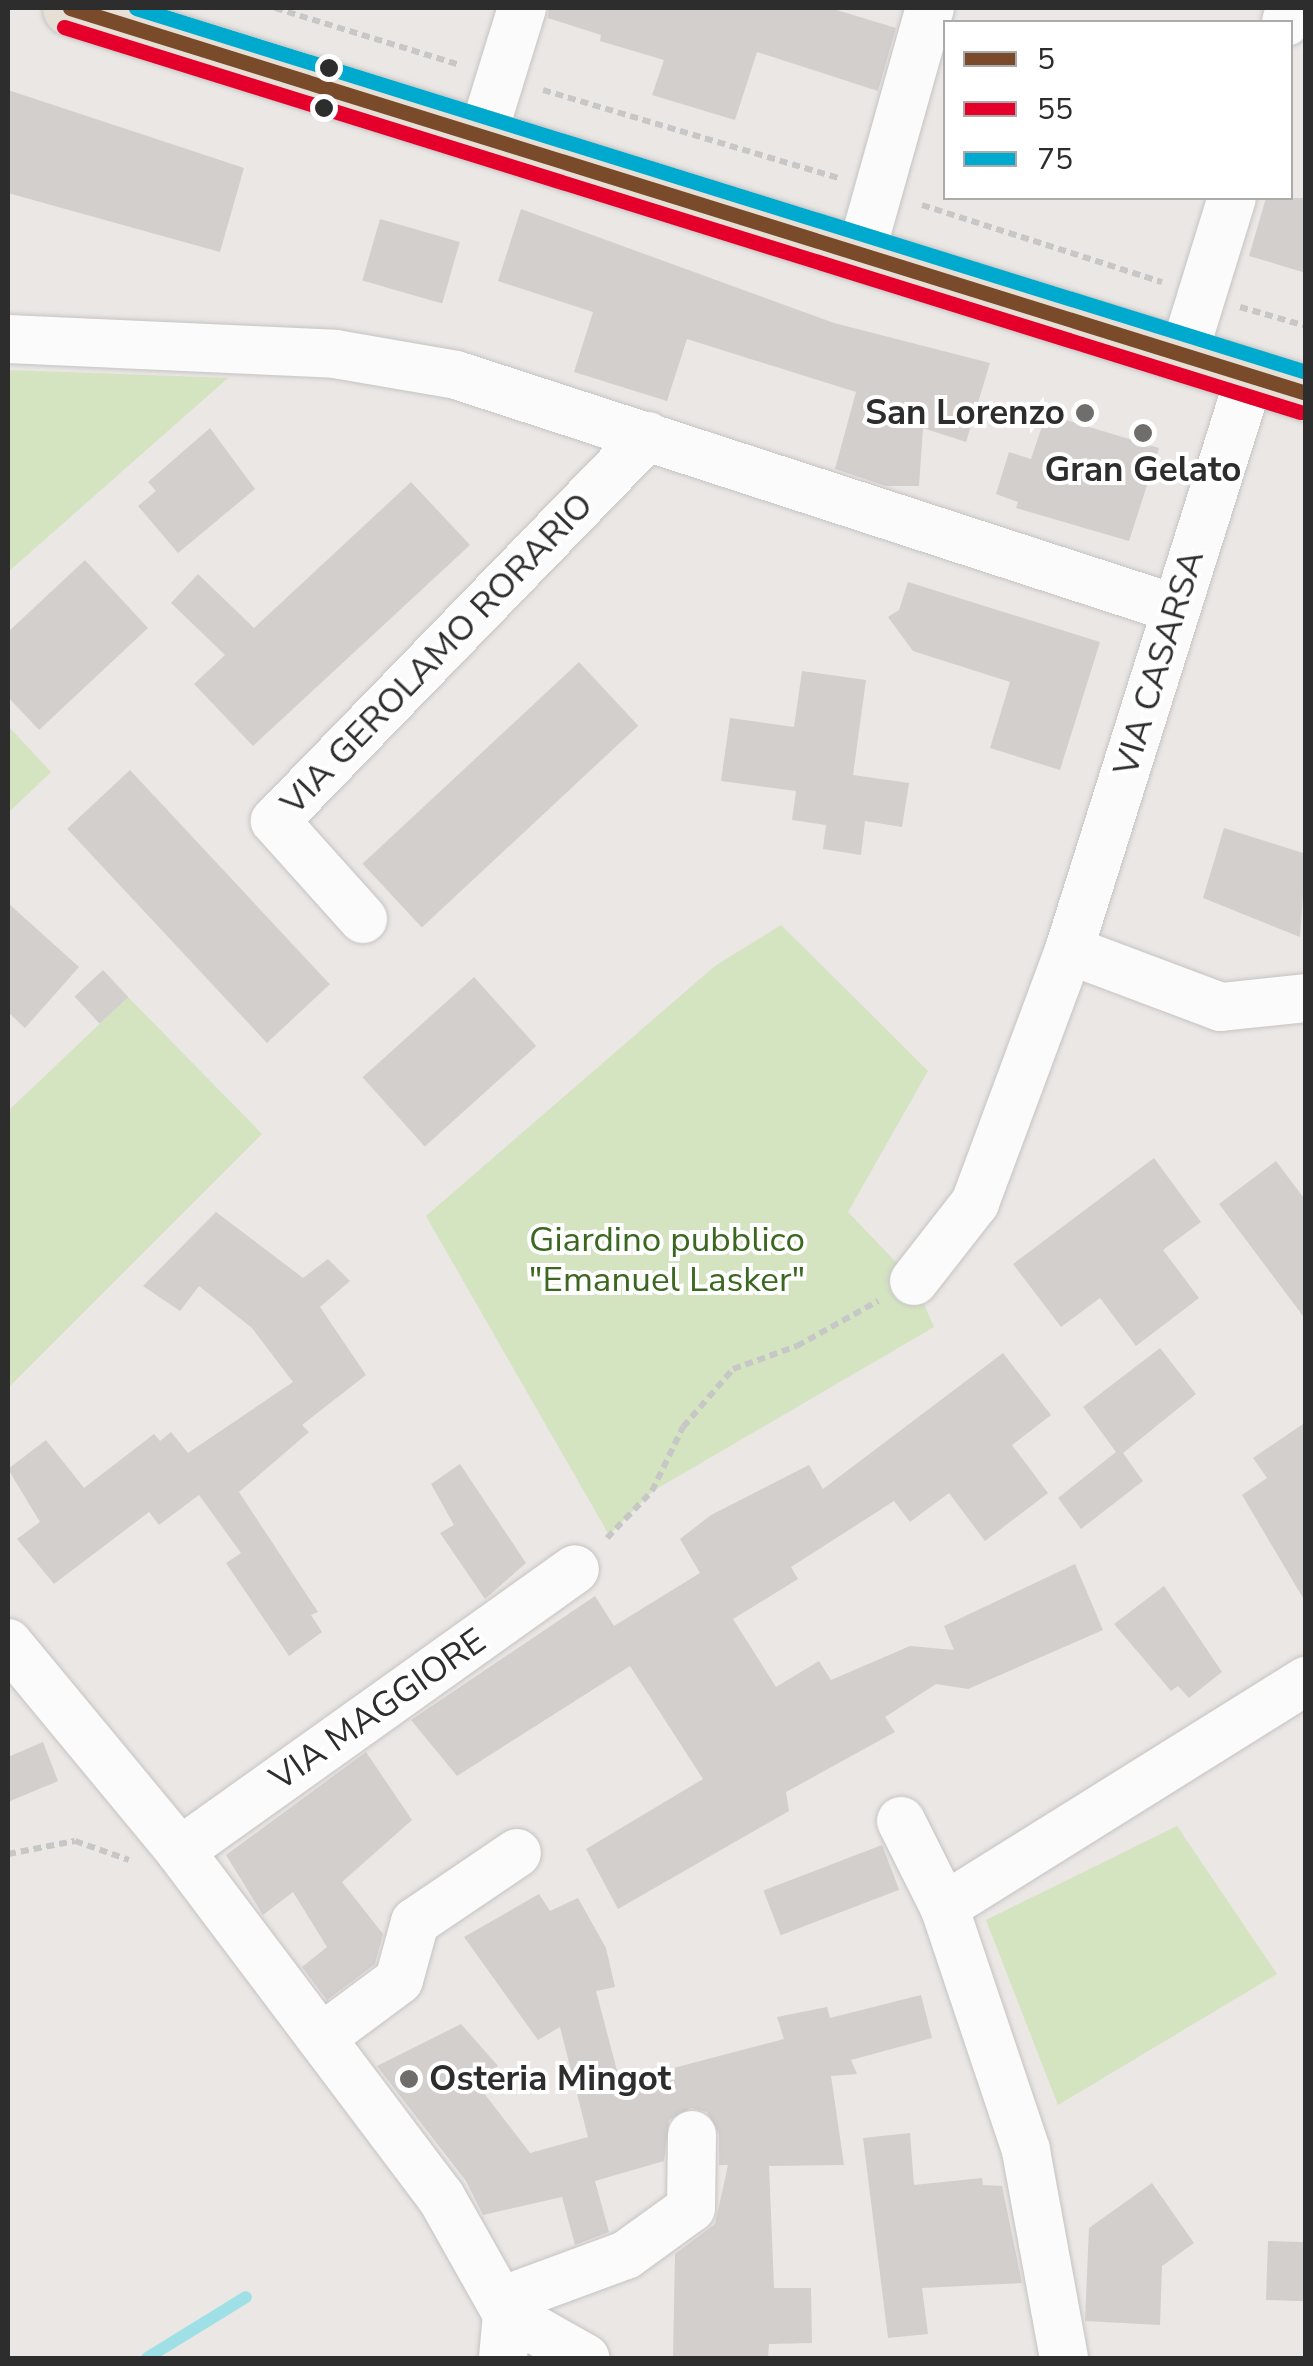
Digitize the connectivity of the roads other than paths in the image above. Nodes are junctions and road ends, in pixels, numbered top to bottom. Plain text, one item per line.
1 (70, 8) edge
2 (522, 8) edge
3 (930, 8) edge
4 (483, 134) junction
5 (1231, 200) edge
6 (860, 254) junction
7 (8, 339) edge
8 (1183, 356) junction
9 (1250, 376) junction
10 (1306, 393) edge
11 (648, 436) junction
12 (1176, 609) junction
13 (363, 919) dead end
14 (1069, 950) junction
15 (1306, 998) edge
16 (914, 1282) road end
17 (575, 1570) road end
18 (8, 1643) edge
19 (1306, 1681) edge
20 (902, 1822) dead end
21 (171, 1841) junction
22 (517, 1853) dead end
23 (944, 1908) junction
24 (322, 2038) junction
25 (692, 2135) dead end
26 (504, 2325) edge
27 (585, 2358) edge
28 (1064, 2358) edge

1 - 4 main road
2 - 4 street
3 - 6 street
4 - 6 main road
5 - 8 street
6 - 8 main road
7 - 11 street
8 - 9 main road
9 - 10 main road
9 - 12 street, VIA CASARSA
11 - 12 street
11 - 13 street, VIA GEROLAMO RORARIO
12 - 14 street, VIA CASARSA
14 - 15 street
14 - 16 street, VIA CASARSA
17 - 21 street, VIA MAGGIORE
18 - 21 street
19 - 23 street
20 - 23 street
21 - 24 street
22 - 24 street
23 - 28 street
24 - 26 street
25 - 26 street
26 - 27 street

